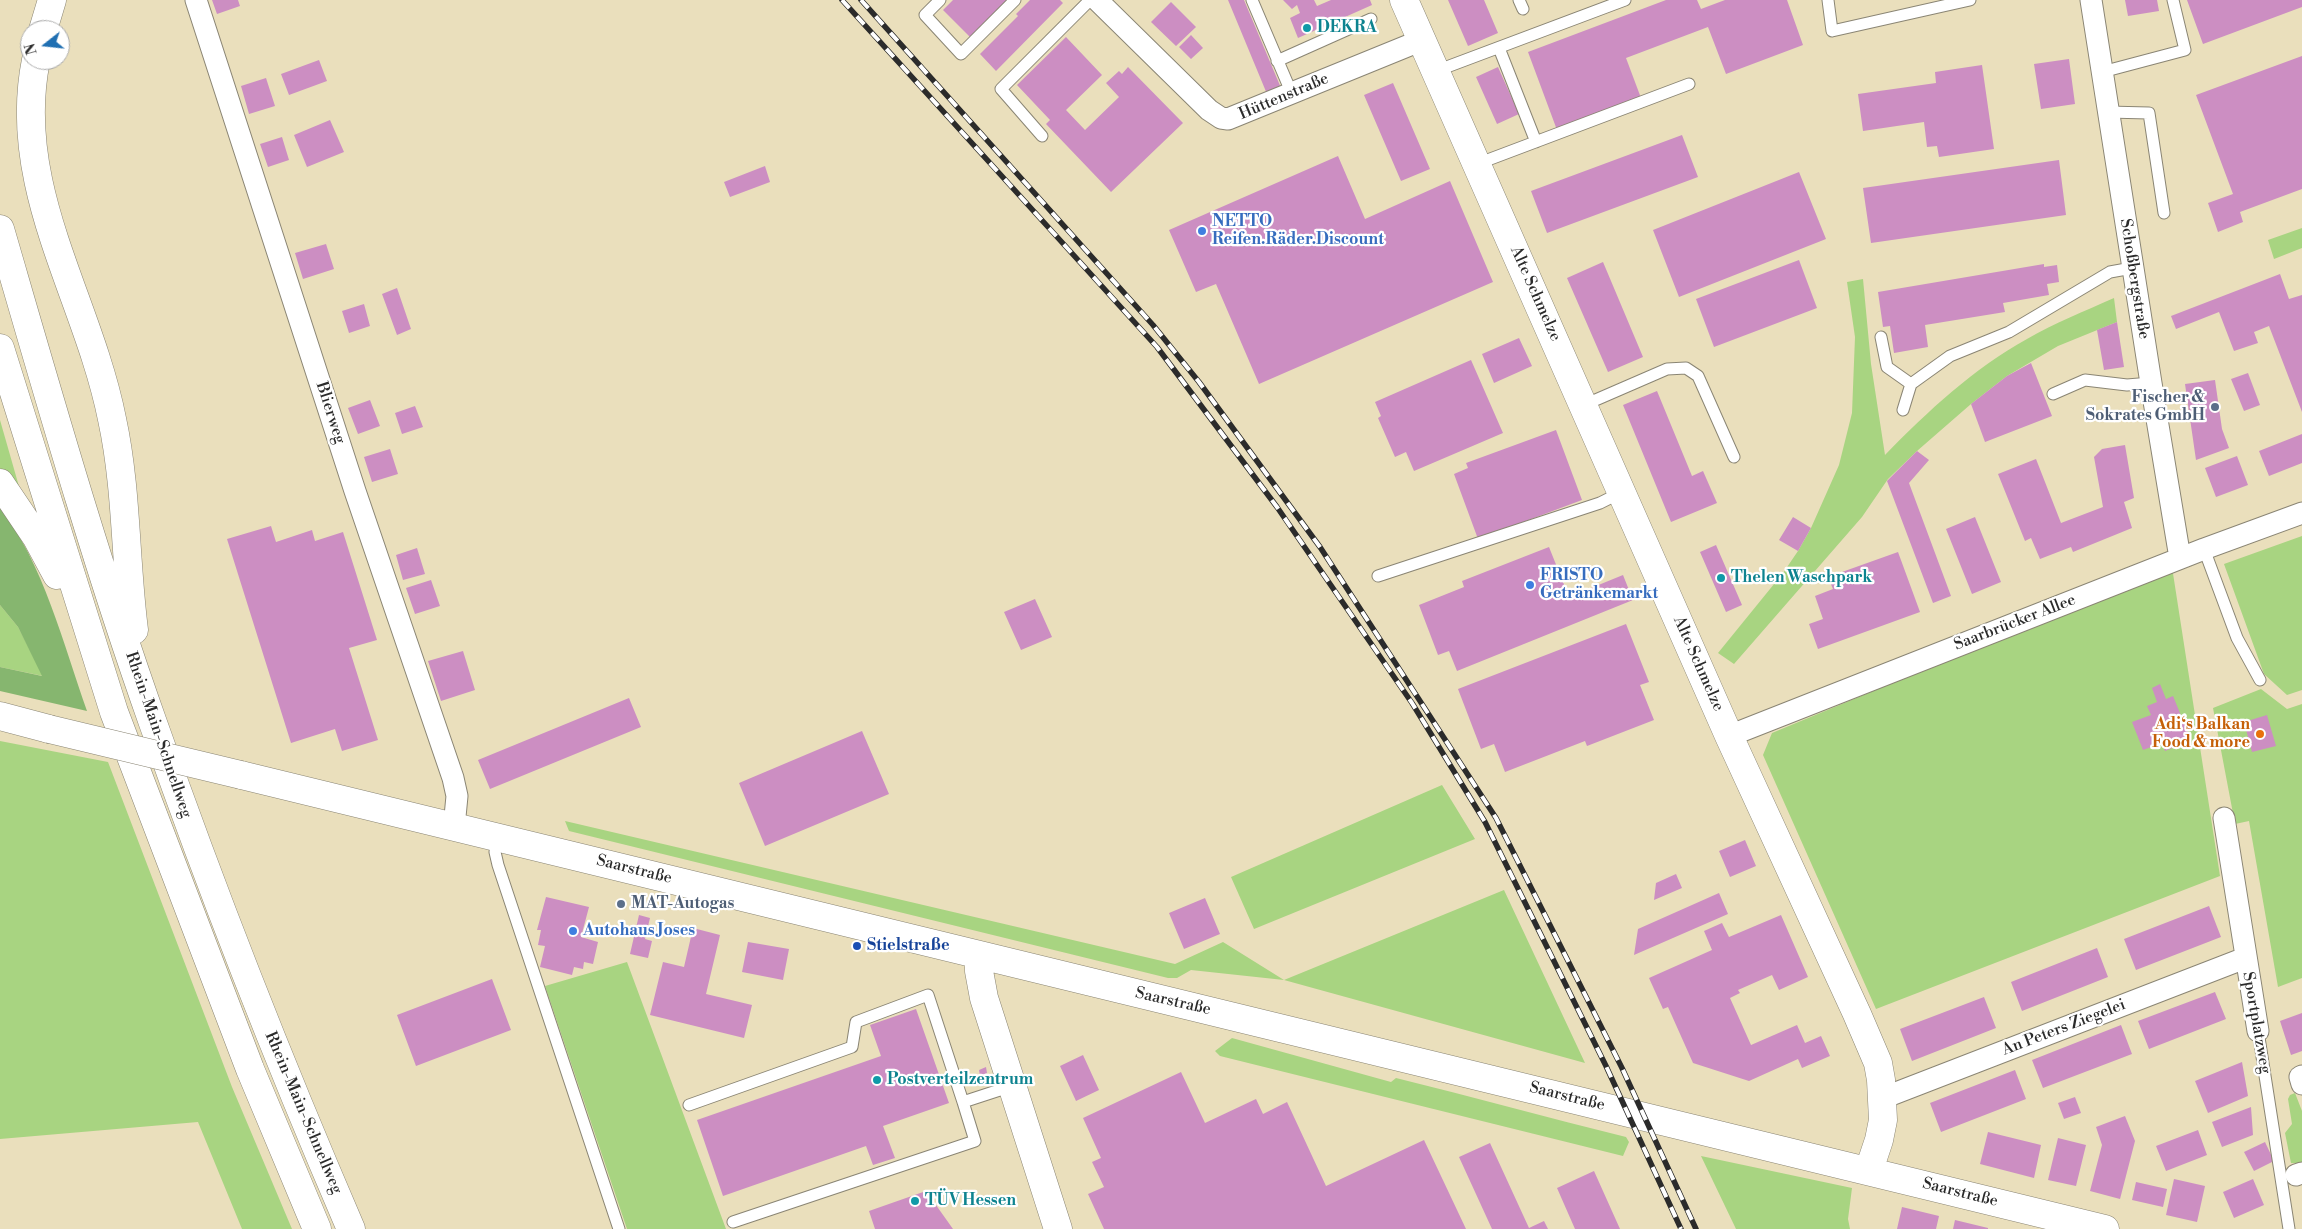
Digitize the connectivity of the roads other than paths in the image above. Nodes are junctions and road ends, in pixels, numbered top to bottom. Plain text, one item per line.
1 (52, 0) edge
2 (196, 0) edge
3 (940, 0) edge
4 (1015, 0) edge
5 (1090, 0) edge
6 (1097, 0) edge
7 (1252, 0) edge
8 (1404, 0) edge
9 (1625, 0) edge
10 (1828, 0) edge
11 (1970, 0) edge
12 (2091, 0) edge
13 (2173, 0) edge
14 (1371, 19) dead end
15 (46, 20) edge
16 (1422, 40) junction
17 (1499, 48) junction
18 (1277, 62) junction
19 (35, 70) edge
20 (1436, 71) junction
21 (2102, 72) junction
22 (1689, 84) dead end
23 (1292, 94) junction
24 (2108, 112) junction
25 (1042, 136) dead end
26 (1536, 142) junction
27 (1477, 164) junction
28 (2164, 212) dead end
29 (0, 229) edge
30 (2132, 268) junction
31 (1881, 337) dead end
32 (0, 348) edge
33 (2150, 383) junction
34 (1911, 384) junction
35 (2053, 394) dead end
36 (1584, 405) junction
37 (1903, 410) dead end
38 (1734, 457) dead end
39 (0, 483) edge
40 (1622, 492) junction
41 (2302, 513) edge
42 (2204, 549) junction
43 (2180, 558) junction
44 (1378, 576) dead end
45 (95, 655) junction
46 (2260, 680) dead end
47 (0, 716) edge
48 (152, 720) junction
49 (1729, 736) junction
50 (2224, 818) dead end
51 (454, 827) junction
52 (497, 837) junction
53 (979, 956) junction
54 (2245, 958) junction
55 (2258, 1032) joint
56 (2302, 1076) edge
57 (2302, 1084) edge
58 (1012, 1086) junction
59 (1883, 1098) junction
60 (963, 1102) junction
61 (689, 1104) dead end
62 (1870, 1170) junction
63 (733, 1222) dead end
64 (317, 1229) edge
65 (351, 1229) edge
66 (620, 1229) edge
67 (1058, 1229) edge
68 (2105, 1229) edge
69 (2289, 1229) edge

1 - 15 main road
2 - 51 street, Blierweg
3 - 4 lane
5 - 25 lane
6 - 23 street, Hüttenstraße
7 - 18 lane
8 - 16 main road, Alte Schmelze
9 - 17 lane
10 - 11 lane
12 - 21 street, Schoßbergstraße
13 - 21 lane
14 - 18 lane
16 - 20 main road, Alte Schmelze
16 - 23 street, Hüttenstraße
17 - 20 lane
17 - 26 lane
18 - 23 lane
19 - 48 main road
20 - 27 main road, Alte Schmelze
21 - 24 street, Schoßbergstraße
22 - 26 lane
24 - 28 lane
24 - 30 street, Schoßbergstraße
26 - 27 lane
27 - 36 main road, Alte Schmelze
29 - 48 main road, Rhein-Main-Schnellweg
30 - 33 street, Schoßbergstraße
30 - 34 lane
31 - 34 lane
32 - 45 main road, Rhein-Main-Schnellweg
33 - 35 lane
33 - 43 street, Schoßbergstraße
34 - 37 lane
36 - 38 lane
36 - 40 main road, Alte Schmelze
39 - 45 main road
40 - 44 lane
40 - 49 main road, Alte Schmelze
41 - 42 street, Saarbrücker Allee
42 - 43 street, Saarbrücker Allee
42 - 46 lane
43 - 49 street, Saarbrücker Allee
45 - 64 main road, Rhein-Main-Schnellweg
47 - 51 main road, Saarstraße, bridge
48 - 65 main road, Rhein-Main-Schnellweg
49 - 59 main road, Alte Schmelze
50 - 54 street, Sportplatzweg
51 - 52 main road, Saarstraße
52 - 53 main road, Saarstraße
52 - 66 lane
53 - 58 main road
53 - 62 main road, Saarstraße
54 - 55 street, Sportplatzweg
54 - 59 street, An Peters Ziegelei
55 - 69 lane, Sportplatzweg
56 - 57 street
58 - 60 lane
58 - 67 main road
59 - 62 main road, Alte Schmelze
60 - 61 lane
60 - 63 lane
62 - 68 main road, Saarstraße

